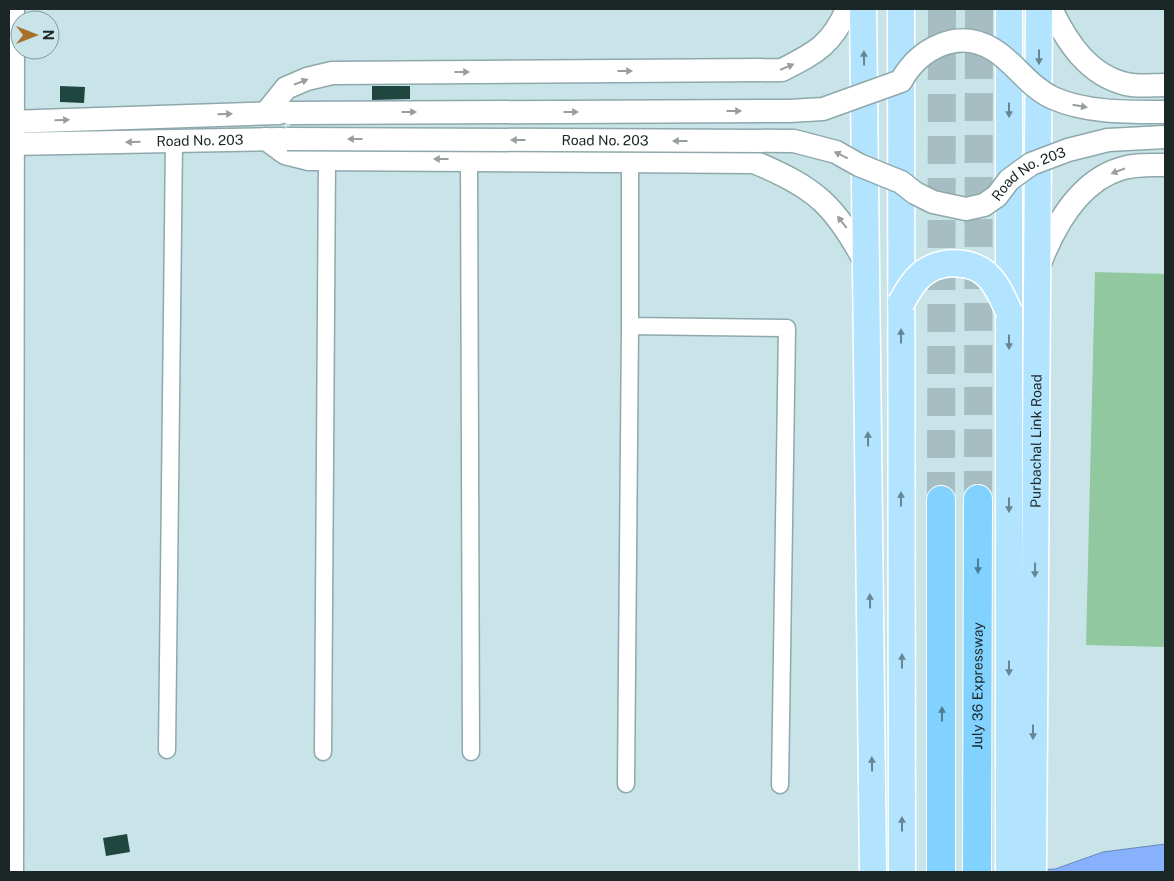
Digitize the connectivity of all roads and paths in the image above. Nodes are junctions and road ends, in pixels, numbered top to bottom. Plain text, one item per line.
1 (13, 9) edge
2 (847, 9) edge
3 (863, 9) edge
4 (901, 9) edge
5 (1009, 9) edge
6 (1039, 9) edge
7 (1051, 9) edge
8 (1009, 64) junction
9 (901, 81) junction
10 (1165, 85) edge
11 (1165, 112) edge
12 (266, 113) junction
13 (11, 133) edge
14 (1165, 137) edge
15 (276, 139) junction
16 (174, 141) junction
17 (327, 158) junction
18 (469, 160) junction
19 (630, 160) junction
20 (1165, 165) edge
21 (1009, 180) junction
22 (901, 182) junction
23 (866, 264) junction
24 (1038, 270) junction
25 (901, 303) junction
26 (1009, 312) junction
27 (630, 326) junction
28 (978, 499) tunnel mouth
29 (941, 500) tunnel mouth
30 (167, 750) dead end
31 (323, 752) dead end
32 (472, 752) dead end
33 (626, 784) dead end
34 (780, 785) dead end
35 (12, 872) edge
36 (873, 872) edge
37 (902, 872) edge
38 (942, 872) edge
39 (977, 872) edge
40 (1009, 872) edge
41 (1033, 872) edge

1 - 13 street
12 -> 2 street
23 -> 3 main road
4 - 9 main road
5 - 8 main road
6 -> 24 main road, Purbachal Link Road
7 - 10 street
8 - 9 street, bridge
8 -> 11 street, bridge
8 -> 21 main road
12 -> 9 street, Road No. 203, bridge
9 - 22 main road
13 -> 12 street, Road No. 203
16 -> 13 street, Road No. 203
13 - 35 street
14 - 21 street, Road No. 203, bridge
15 - 16 street, Road No. 203
15 - 17 street, Road No. 203
22 -> 15 street, Road No. 203, bridge
16 - 30 street
18 -> 17 street, Road No. 203
17 - 31 street
18 - 19 street, Road No. 203
18 - 32 street
23 -> 19 street, Road No. 203
19 - 27 street
20 -> 24 street
21 - 22 street, Road No. 203, bridge
21 - 26 main road, bridge
22 - 25 main road
36 -> 23 main road
24 -> 41 main road, Purbachal Link Road
25 - 26 main road, bridge
37 -> 25 main road
26 -> 40 main road
27 - 33 street
27 - 34 street
28 -> 39 highway, July 36 Expressway
38 -> 29 highway

